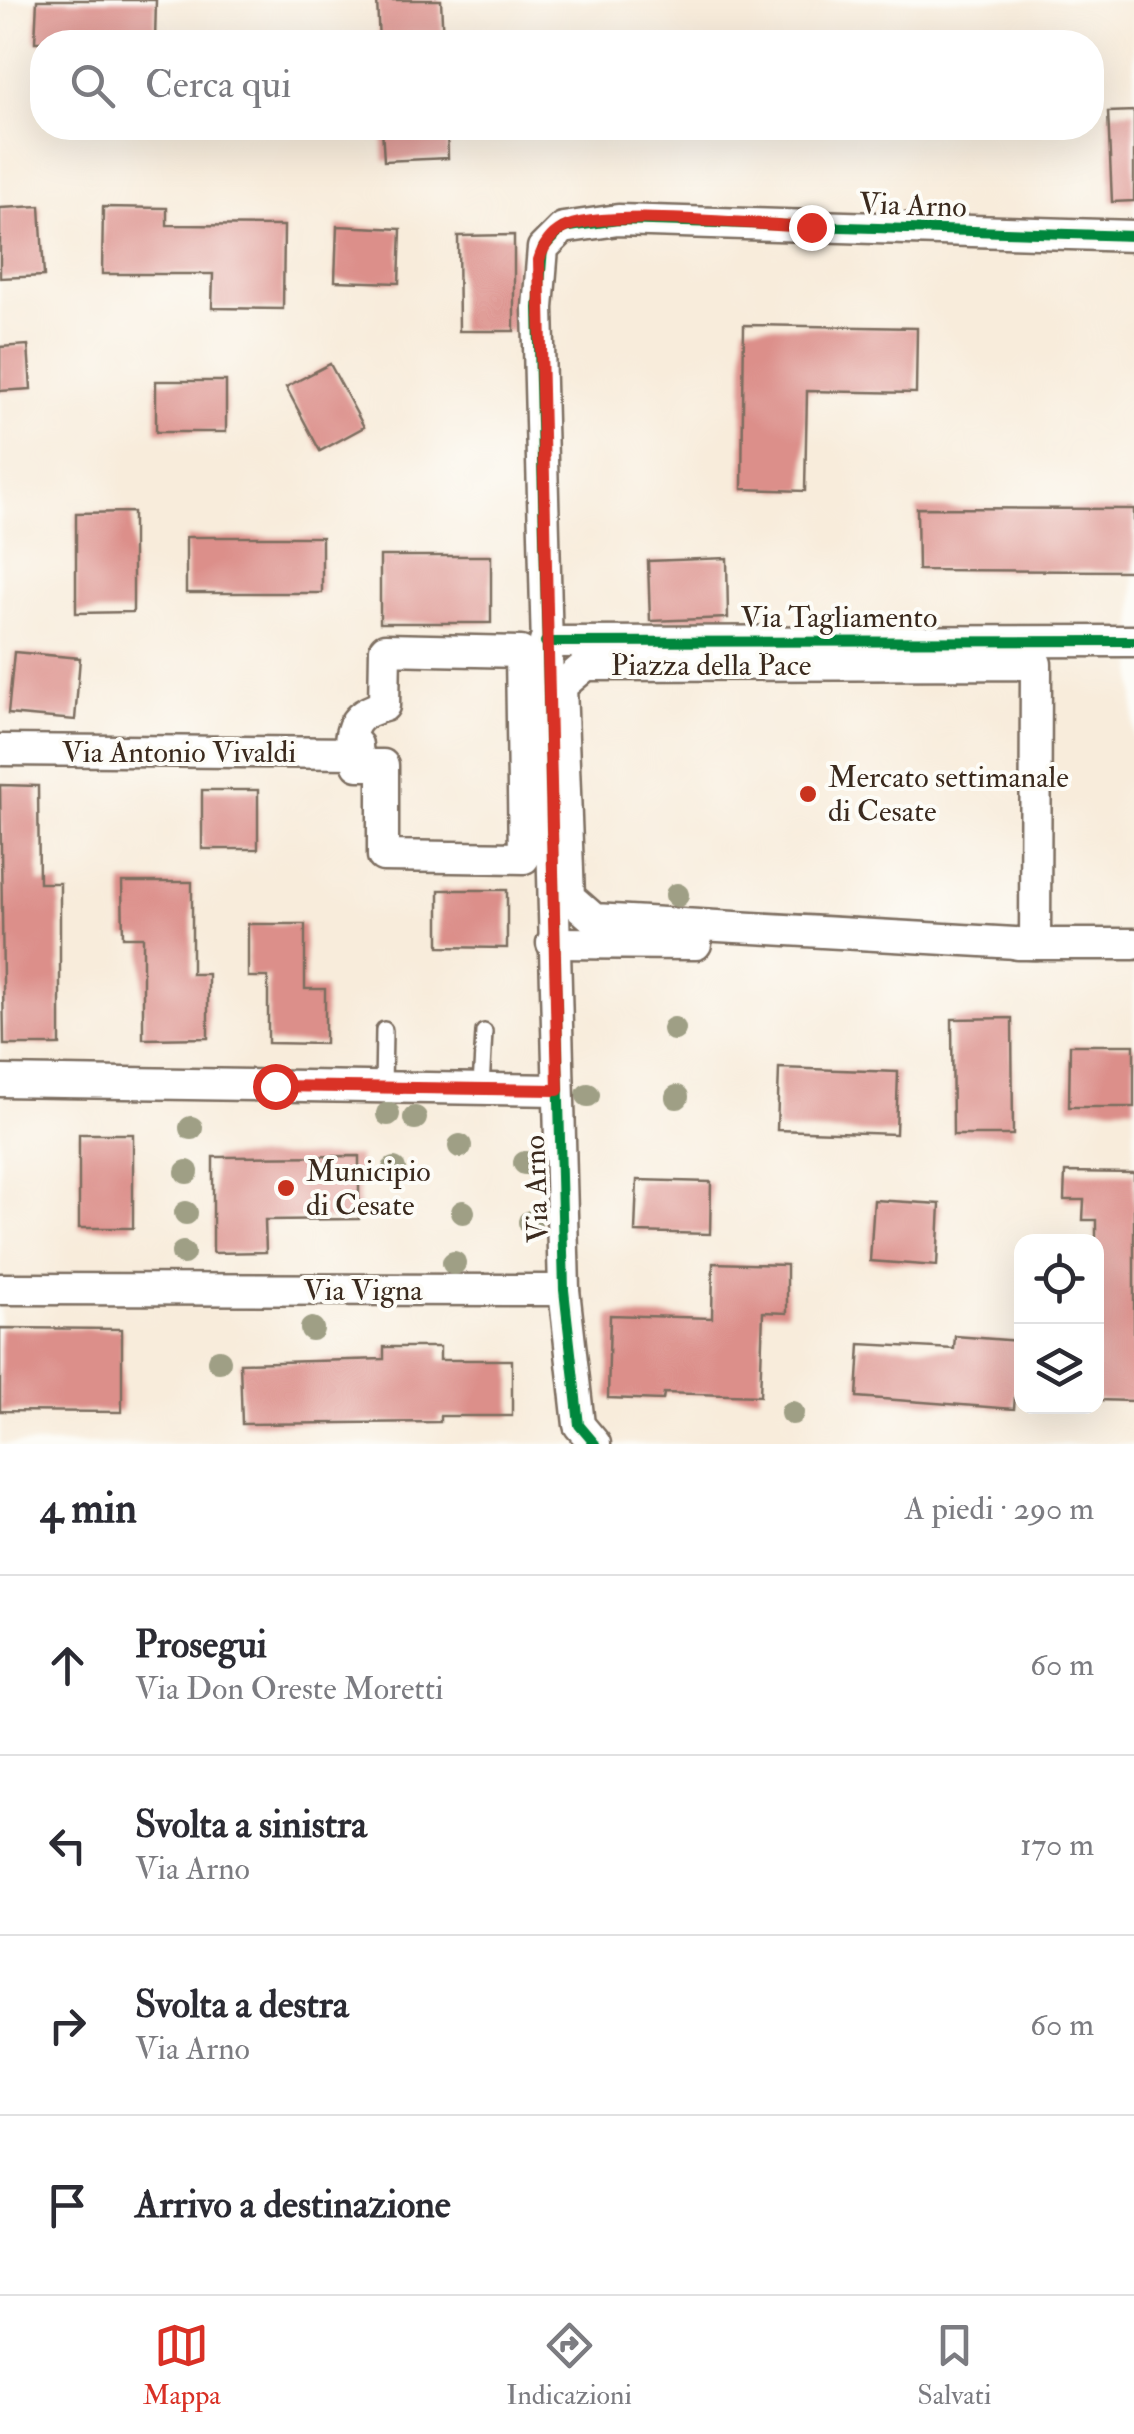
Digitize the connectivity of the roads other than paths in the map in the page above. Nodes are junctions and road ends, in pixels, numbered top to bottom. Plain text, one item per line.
1 (1134, 236) edge
2 (1134, 641) edge
3 (545, 642) junction
4 (0, 750) edge
5 (358, 753) junction
6 (552, 944) junction
7 (1035, 944) junction
8 (1134, 944) edge
9 (384, 1030) dead end
10 (484, 1032) dead end
11 (0, 1081) edge
12 (383, 1088) junction
13 (481, 1088) junction
14 (558, 1090) junction
15 (0, 1289) edge
16 (564, 1290) junction
17 (595, 1444) edge

1 - 3 street, Via Arno
2 - 3 street, Via Tagliamento
3 - 6 street, Via Arno
4 - 5 street, Via Antonio Vivaldi
5 - 5 street
6 - 7 street
6 - 14 street, Via Arno
7 - 7 street, Piazza della Pace
7 - 8 street
9 - 12 lane
10 - 13 lane
11 - 12 street
12 - 13 street
13 - 14 street
14 - 16 street, Via Arno
15 - 16 street, Via Vigna
16 - 17 street

